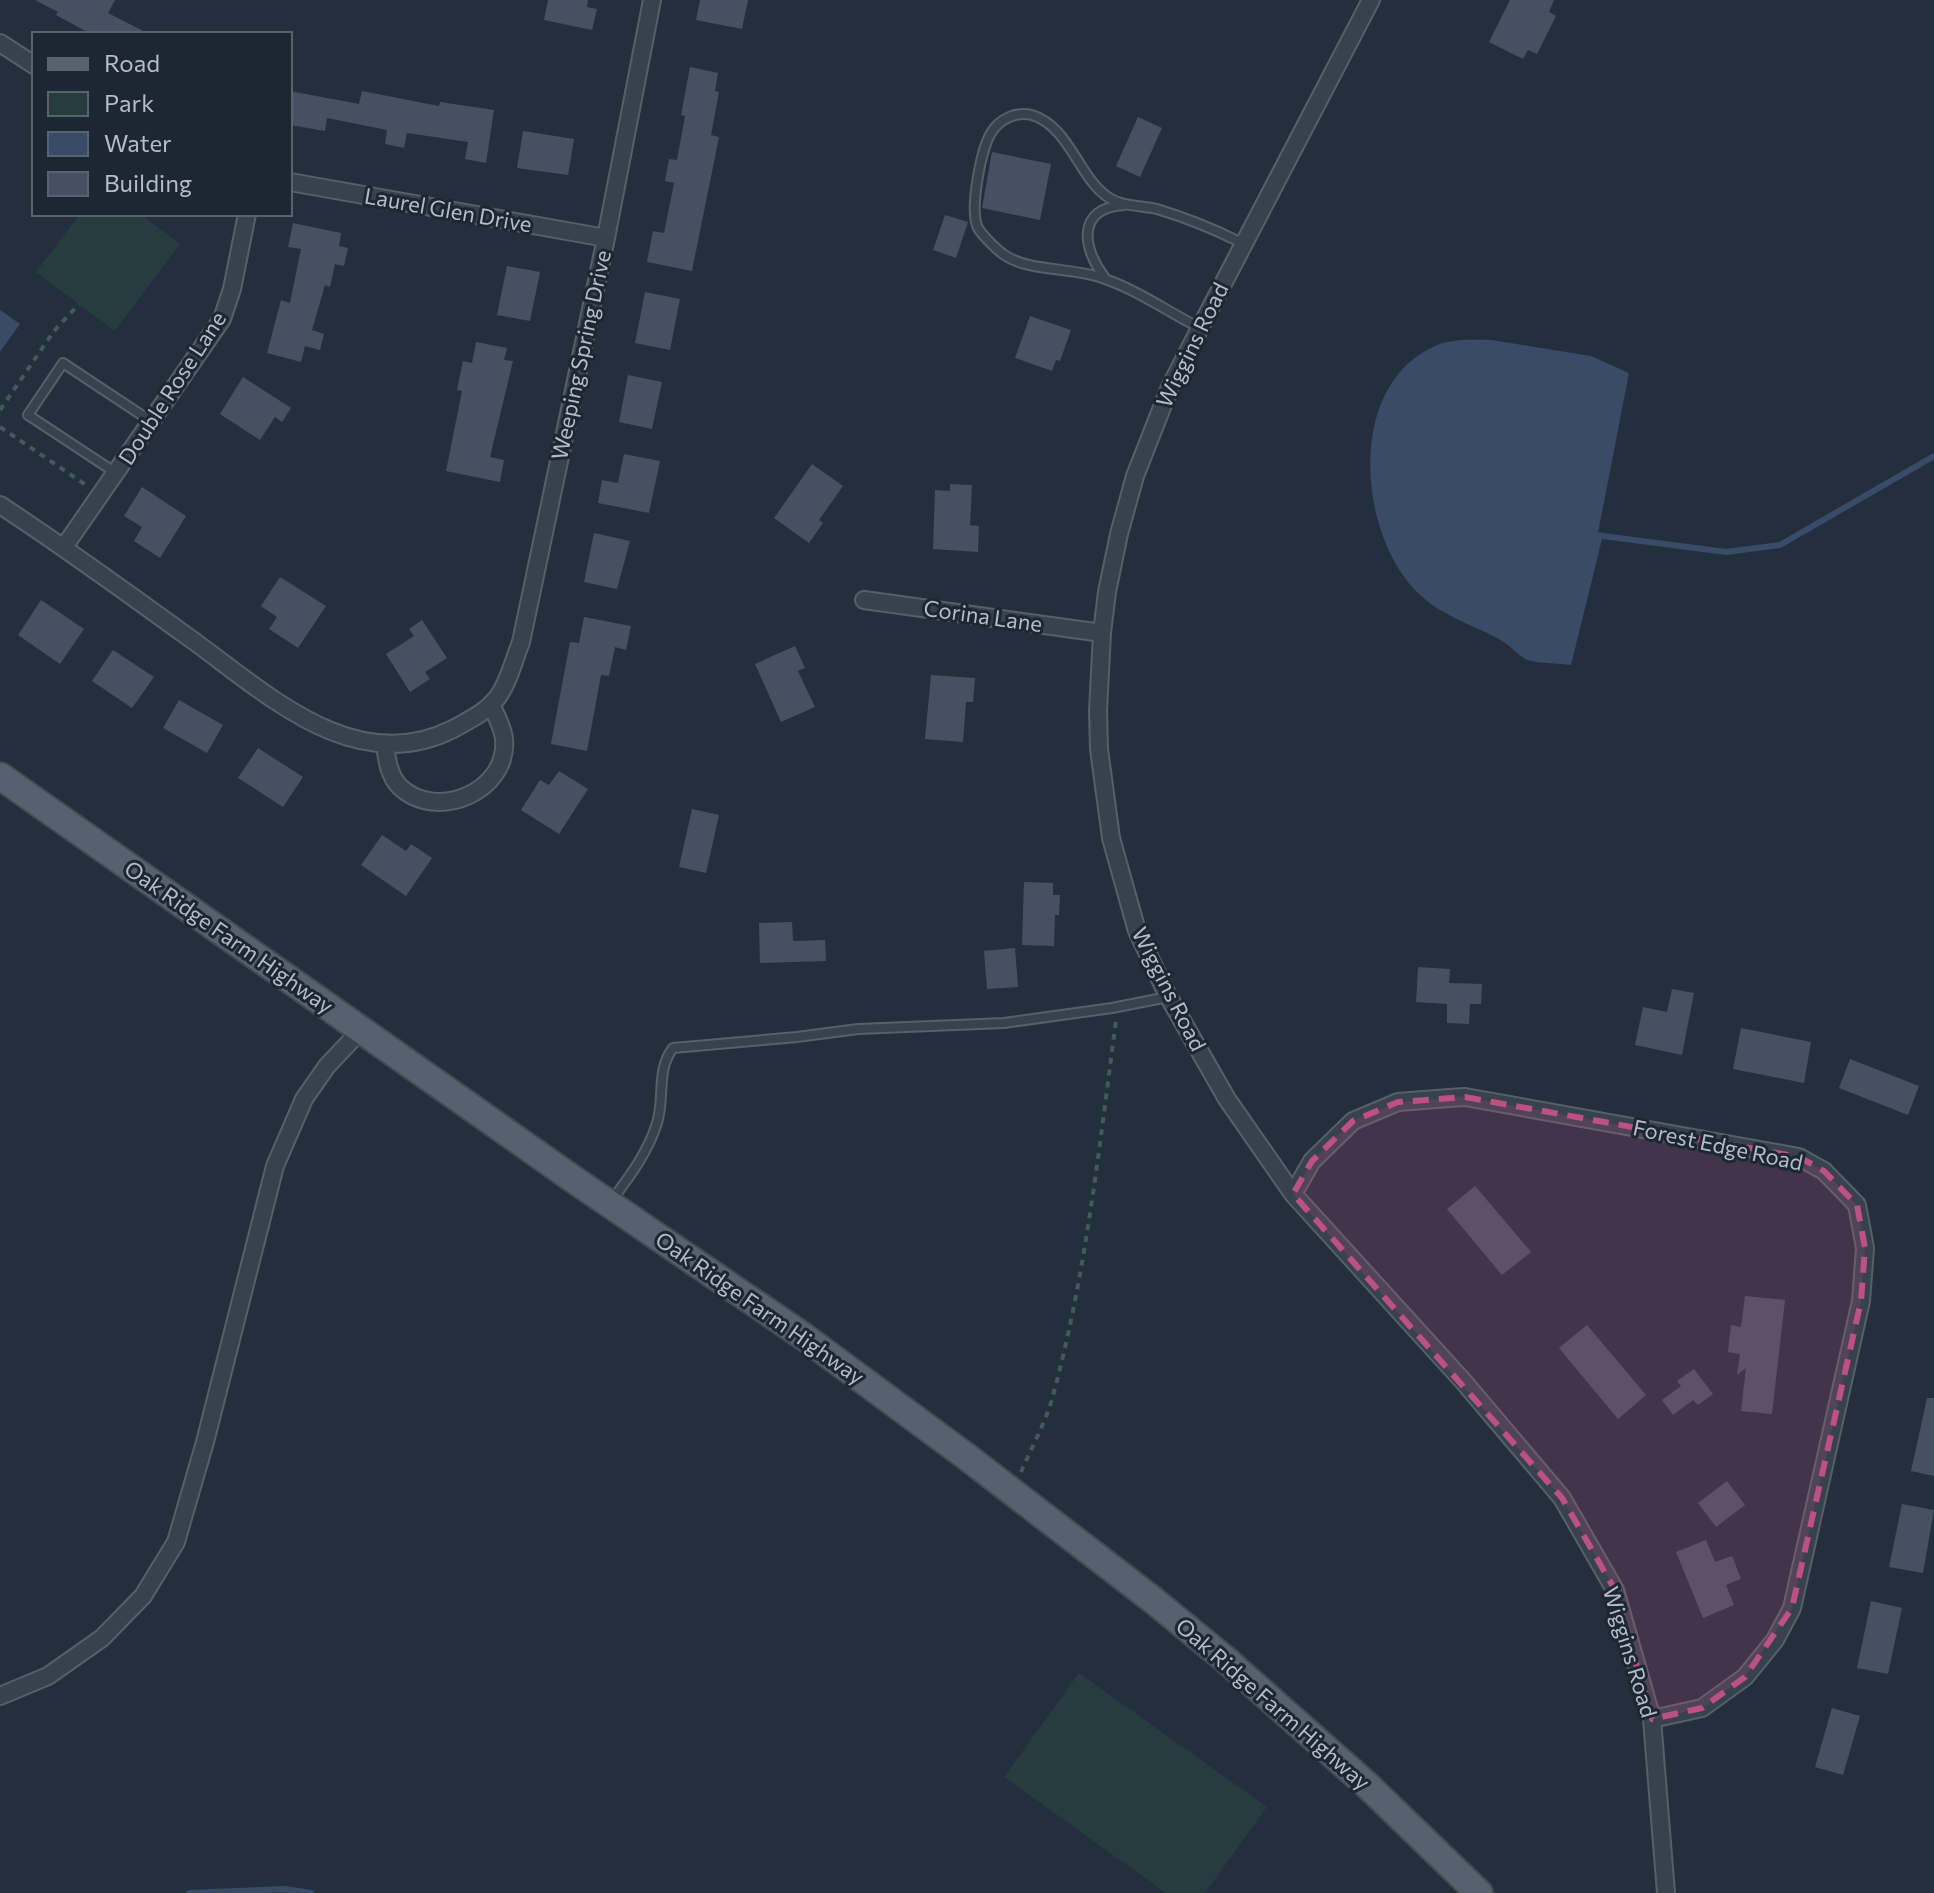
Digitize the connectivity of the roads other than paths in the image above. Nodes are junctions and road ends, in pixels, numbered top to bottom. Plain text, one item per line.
1 (652, 0) edge
2 (1371, 0) edge
3 (0, 43) edge
4 (32, 64) edge
5 (292, 182) edge
6 (1125, 205) junction
7 (247, 216) edge
8 (606, 238) junction
9 (1242, 243) junction
10 (1106, 279) junction
11 (1200, 328) junction
12 (152, 422) junction
13 (117, 473) junction
14 (0, 505) edge
15 (64, 547) junction
16 (864, 600) dead end
17 (1102, 633) junction
18 (491, 704) junction
19 (385, 746) junction
20 (0, 776) edge
21 (1168, 996) junction
22 (361, 1030) junction
23 (1293, 1194) junction
24 (610, 1203) junction
25 (0, 1696) edge
26 (1652, 1719) junction
27 (1479, 1893) edge
28 (1666, 1893) edge

1 - 8 street, Weeping Spring Drive
2 - 9 street, Wiggins Road
3 - 4 street
5 - 8 street, Laurel Glen Drive
6 - 9 lane
6 - 10 lane
6 - 10 lane
7 - 12 street, Double Rose Lane
8 - 18 street, Weeping Spring Drive
9 - 11 street, Wiggins Road
10 - 11 lane
11 - 17 street, Wiggins Road
12 - 13 street, Double Rose Lane
12 - 13 lane
13 - 15 street, Double Rose Lane
14 - 15 street, Weeping Spring Drive
15 - 19 street, Weeping Spring Drive
16 - 17 street, Corina Lane
17 - 21 street, Wiggins Road
18 - 19 street, Weeping Spring Drive
18 - 19 street
20 - 22 main road, Oak Ridge Farm Highway
21 - 23 street, Wiggins Road
21 - 24 lane
22 - 24 main road, Oak Ridge Farm Highway
22 - 25 street
23 - 26 street, Wiggins Road
23 - 26 street, Forest Edge Road
24 - 27 main road, Oak Ridge Farm Highway
26 - 28 street, Wiggins Road

